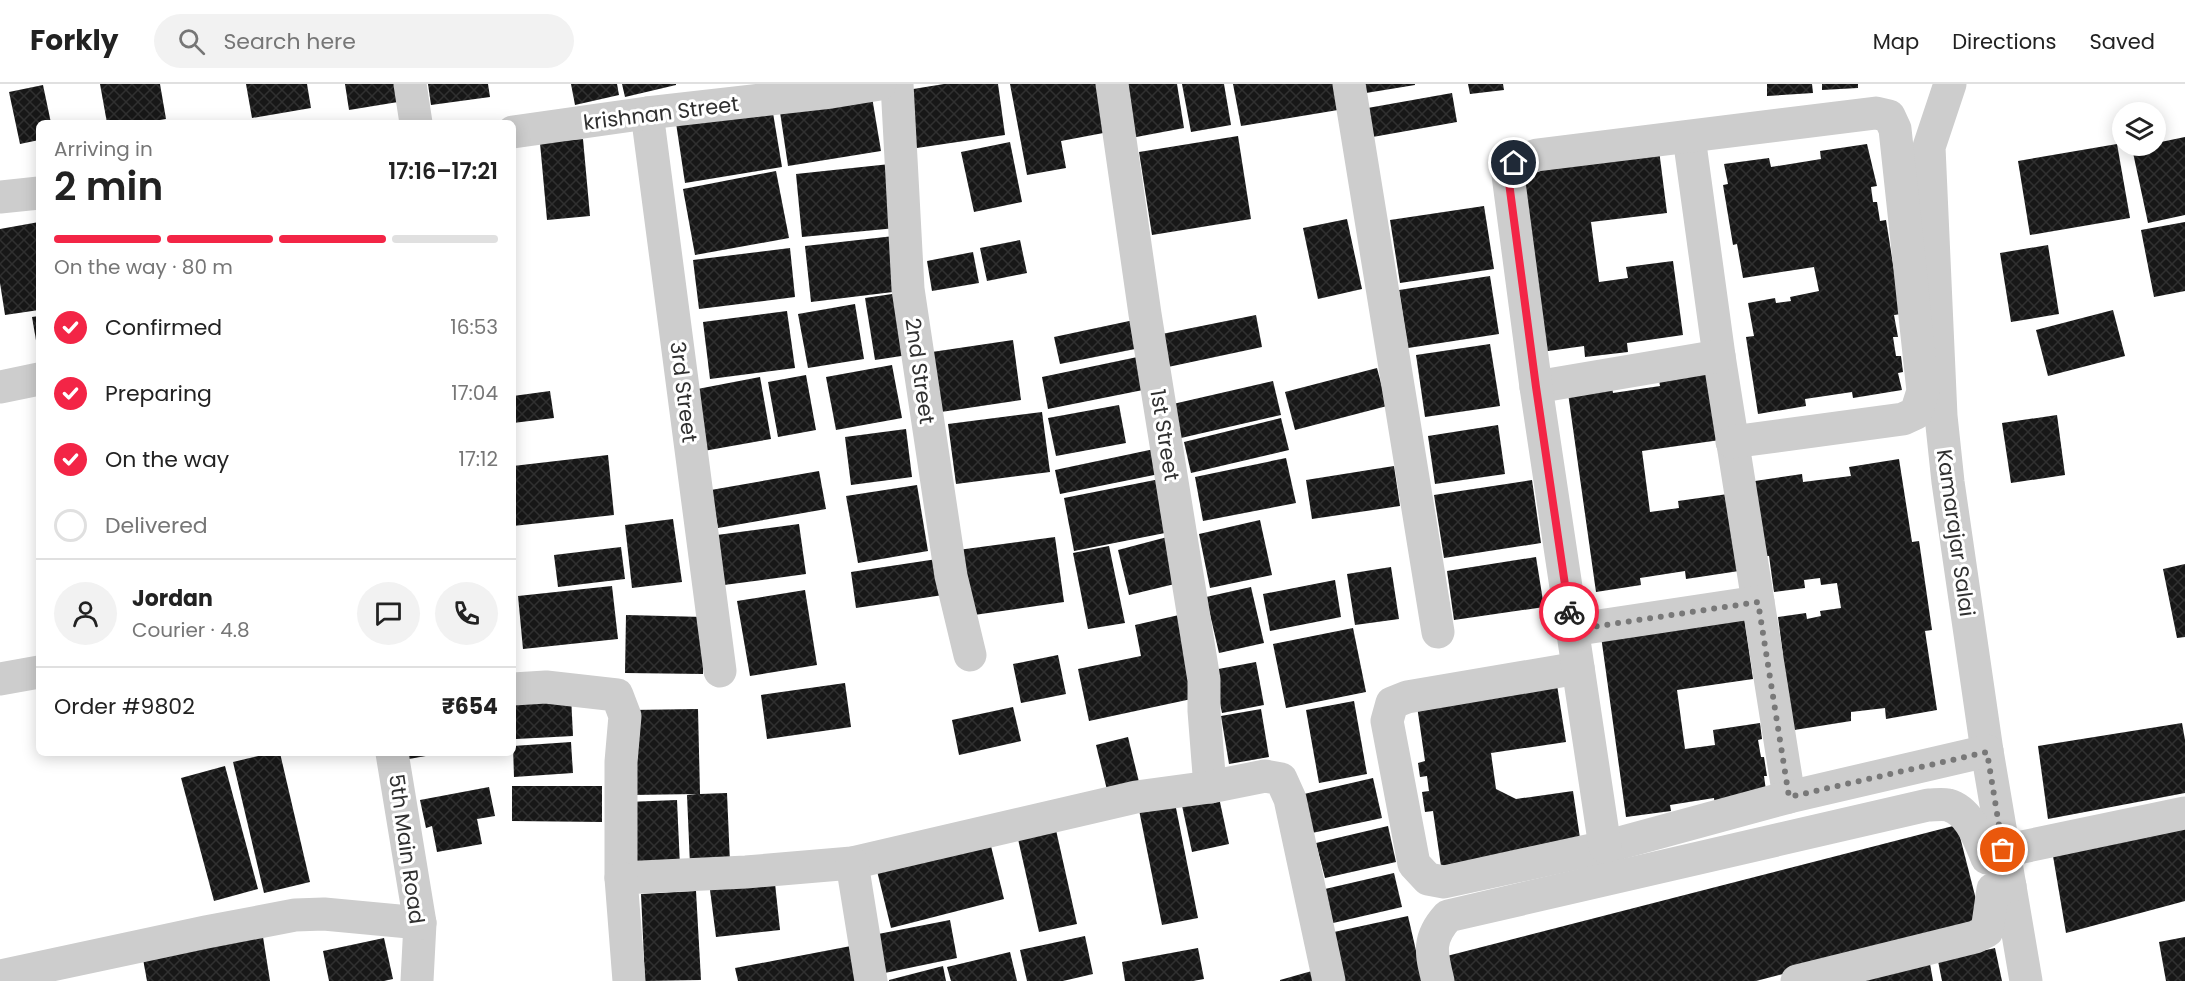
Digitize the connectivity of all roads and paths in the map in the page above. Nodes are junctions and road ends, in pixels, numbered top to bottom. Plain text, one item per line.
1 (410, 84) edge
2 (880, 84) edge
3 (897, 84) edge
4 (1112, 84) edge
5 (1349, 84) edge
6 (1950, 84) edge
7 (647, 113) junction
8 (416, 120) edge
9 (516, 132) edge
10 (1689, 137) junction
11 (36, 193) edge
12 (0, 197) edge
13 (1719, 356) junction
14 (36, 380) edge
15 (0, 387) edge
16 (1536, 387) junction
17 (1732, 442) junction
18 (1758, 602) junction
19 (1572, 630) junction
20 (1438, 632) dead end
21 (970, 656) dead end
22 (1578, 668) junction
23 (720, 671) dead end
24 (36, 673) edge
25 (0, 679) edge
26 (516, 689) edge
27 (1987, 752) junction
28 (392, 756) edge
29 (1210, 786) junction
30 (1789, 797) junction
31 (2185, 813) edge
32 (1605, 847) junction
33 (852, 863) junction
34 (2006, 865) junction
35 (621, 878) junction
36 (420, 923) junction
37 (0, 976) edge
38 (417, 981) edge
39 (629, 981) edge
40 (871, 981) edge
41 (1329, 981) edge
42 (1438, 981) edge
43 (1797, 981) edge
44 (2026, 981) edge

1 - 8 street
2 - 7 street, krishnan Street
3 - 21 street, 2nd Street
4 - 29 street, 1st Street
5 - 20 street
6 - 27 street, Kamarajar Salai
7 - 9 street, krishnan Street
7 - 23 street, 3rd Street
10 - 13 street
10 - 16 street
10 - 17 street
11 - 12 street
13 - 16 street
13 - 17 street
14 - 15 street
16 - 19 street
17 - 18 street
18 - 19 street
18 - 30 street
19 - 22 street
22 - 32 street
22 - 32 street
24 - 25 street
26 - 35 street
27 - 30 street
27 - 34 street, Kamarajar Salai
28 - 36 street, 5th Main Road
29 - 33 street
29 - 41 street
30 - 32 street
31 - 34 street
33 - 35 street
33 - 40 street
34 - 42 street
34 - 43 street
34 - 44 street, Kamarajar Salai
35 - 39 street
36 - 37 street
36 - 38 street, 5th Main Road

